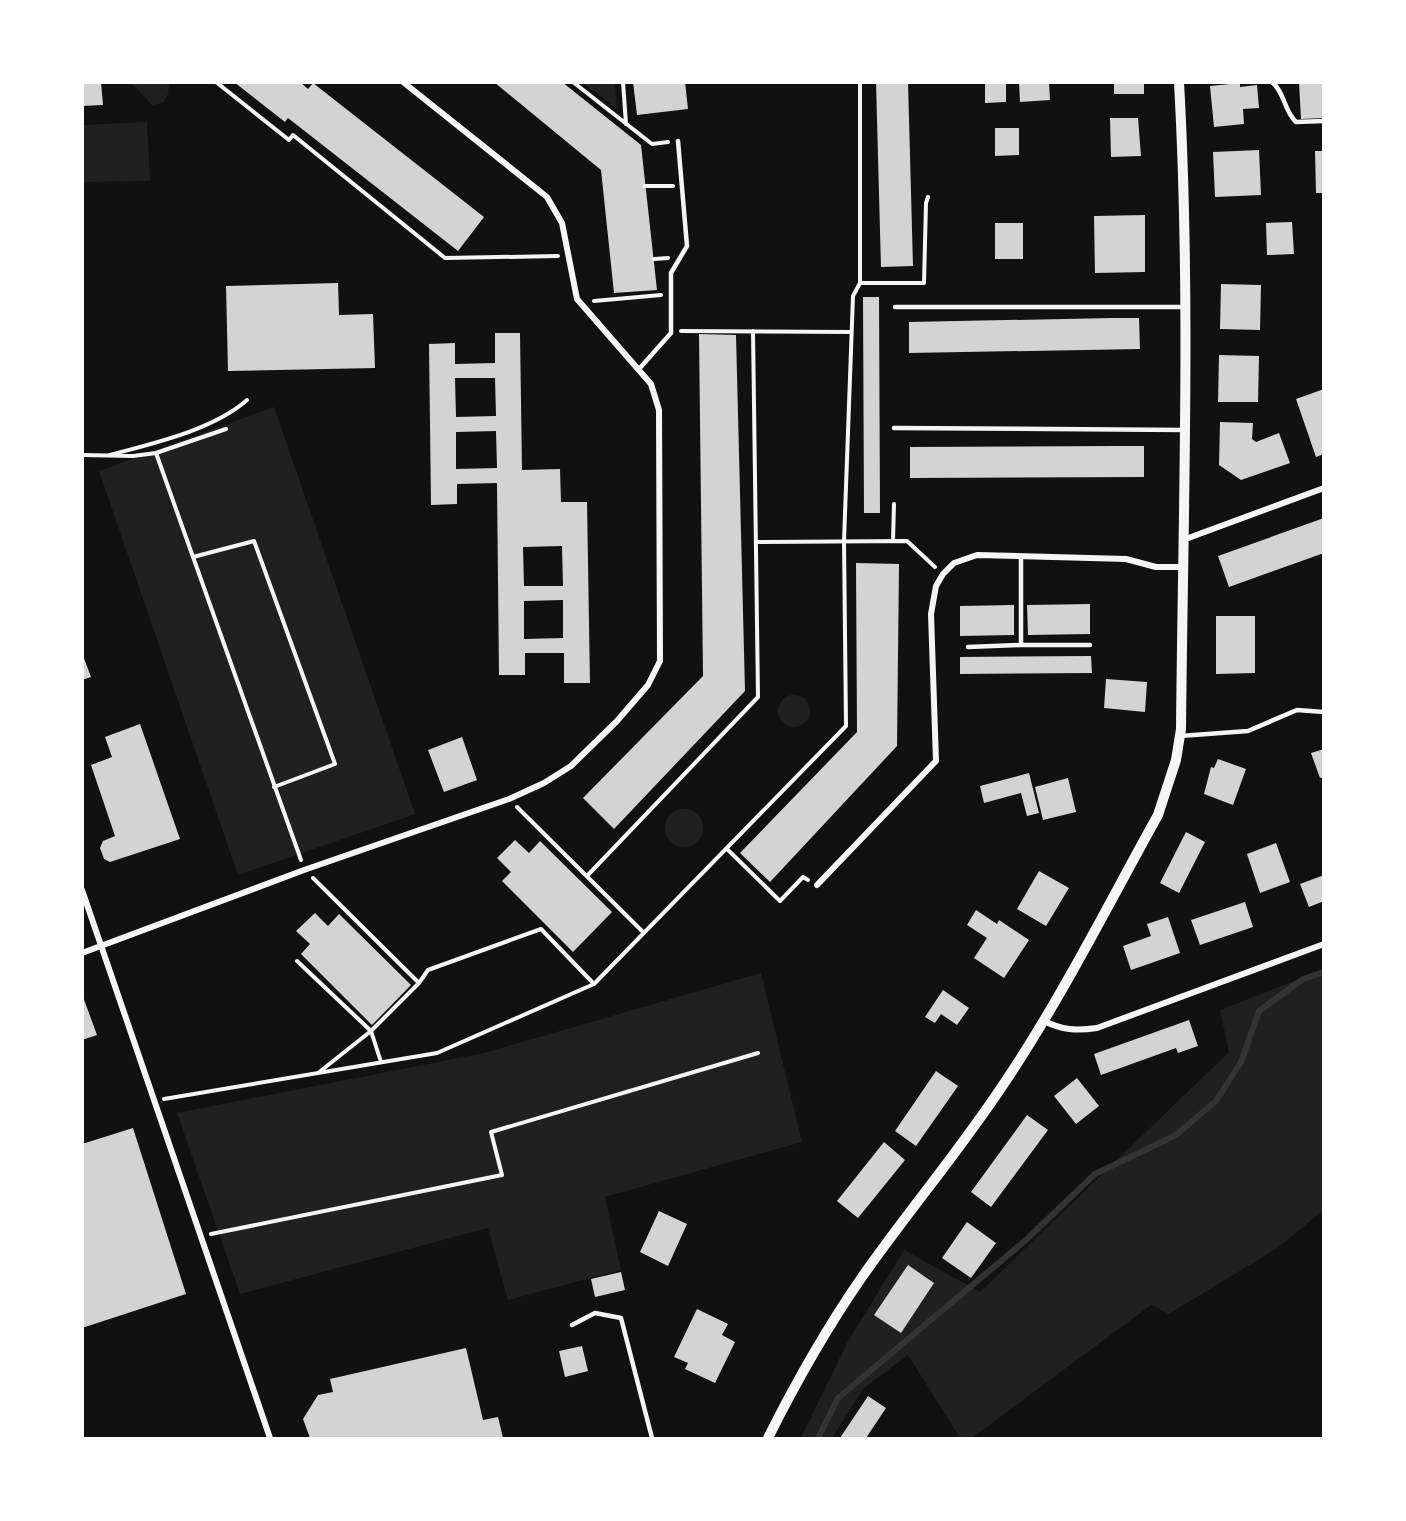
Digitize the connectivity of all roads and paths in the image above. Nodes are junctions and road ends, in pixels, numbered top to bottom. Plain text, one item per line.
1 (216, 82) edge
2 (403, 82) edge
3 (573, 82) edge
4 (623, 82) edge
5 (860, 82) edge
6 (1184, 82) edge
7 (1272, 82) edge
8 (1179, 83) edge
9 (1323, 121) edge
10 (626, 124) junction
11 (678, 141) joint
12 (645, 186) dead end
13 (682, 186) junction
14 (928, 197) dead end
15 (568, 255) junction
16 (860, 283) junction
17 (670, 294) junction
18 (580, 302) junction
19 (895, 307) dead end
20 (1186, 308) junction
21 (753, 331) junction
22 (851, 332) junction
23 (671, 333) junction
24 (639, 369) junction
25 (247, 400) dead end
26 (894, 428) dead end
27 (226, 429) dead end
28 (1184, 430) junction
29 (156, 453) junction
30 (82, 455) edge
31 (110, 455) junction
32 (1323, 488) edge
33 (894, 504) dead end
34 (1183, 540) junction
35 (844, 541) junction
36 (893, 541) junction
37 (756, 542) junction
38 (1021, 556) junction
39 (193, 557) junction
40 (1182, 567) junction
41 (943, 574) junction
42 (1021, 645) junction
43 (1090, 645) dead end
44 (968, 647) dead end
45 (1323, 712) edge
46 (1180, 736) junction
47 (274, 787) junction
48 (509, 799) junction
49 (727, 849) junction
50 (304, 870) junction
51 (587, 876) junction
52 (817, 885) joint
53 (82, 890) edge
54 (644, 933) junction
55 (1323, 944) edge
56 (101, 945) junction
57 (82, 952) edge
58 (297, 961) dead end
59 (419, 983) junction
60 (594, 984) junction
61 (1044, 1021) junction
62 (371, 1031) junction
63 (758, 1053) dead end
64 (381, 1062) junction
65 (318, 1073) junction
66 (155, 1101) junction
67 (201, 1236) junction
68 (572, 1325) dead end
69 (270, 1438) edge
70 (652, 1438) edge
71 (768, 1438) edge

1 - 15 path
2 - 15 street
3 - 10 path
4 - 10 path
5 - 16 path
6 - 8 lane
7 - 9 lane
8 - 20 street
10 - 11 path
11 - 13 lane
12 - 13 path
13 - 17 lane
14 - 16 path
15 - 18 street
16 - 22 path
17 - 18 path
17 - 23 lane
18 - 24 street
19 - 20 lane
20 - 28 street
21 - 22 path
21 - 23 path
21 - 37 path
22 - 35 path
23 - 24 lane
24 - 48 street
25 - 31 path
26 - 28 lane
27 - 29 path
28 - 34 street
29 - 31 path
29 - 39 path
30 - 31 path
32 - 34 street
33 - 36 path
34 - 40 street
35 - 36 path
35 - 37 path
35 - 49 path
36 - 41 path
37 - 51 path
38 - 40 street
38 - 41 street
38 - 42 lane
39 - 47 path
39 - 47 path
40 - 46 street
41 - 52 street
42 - 43 lane
42 - 44 lane
45 - 46 lane
46 - 61 street
47 - 50 path
48 - 50 street
48 - 51 path
49 - 52 path
49 - 54 path
50 - 56 street
50 - 59 path
51 - 54 path
53 - 56 street
54 - 60 path
55 - 61 street
56 - 57 street
56 - 66 street
58 - 62 path
59 - 60 path
59 - 62 path
60 - 64 path
61 - 71 street
62 - 64 path
62 - 65 path
63 - 67 path
64 - 65 path
65 - 66 path
66 - 67 street
67 - 69 street
68 - 70 lane

